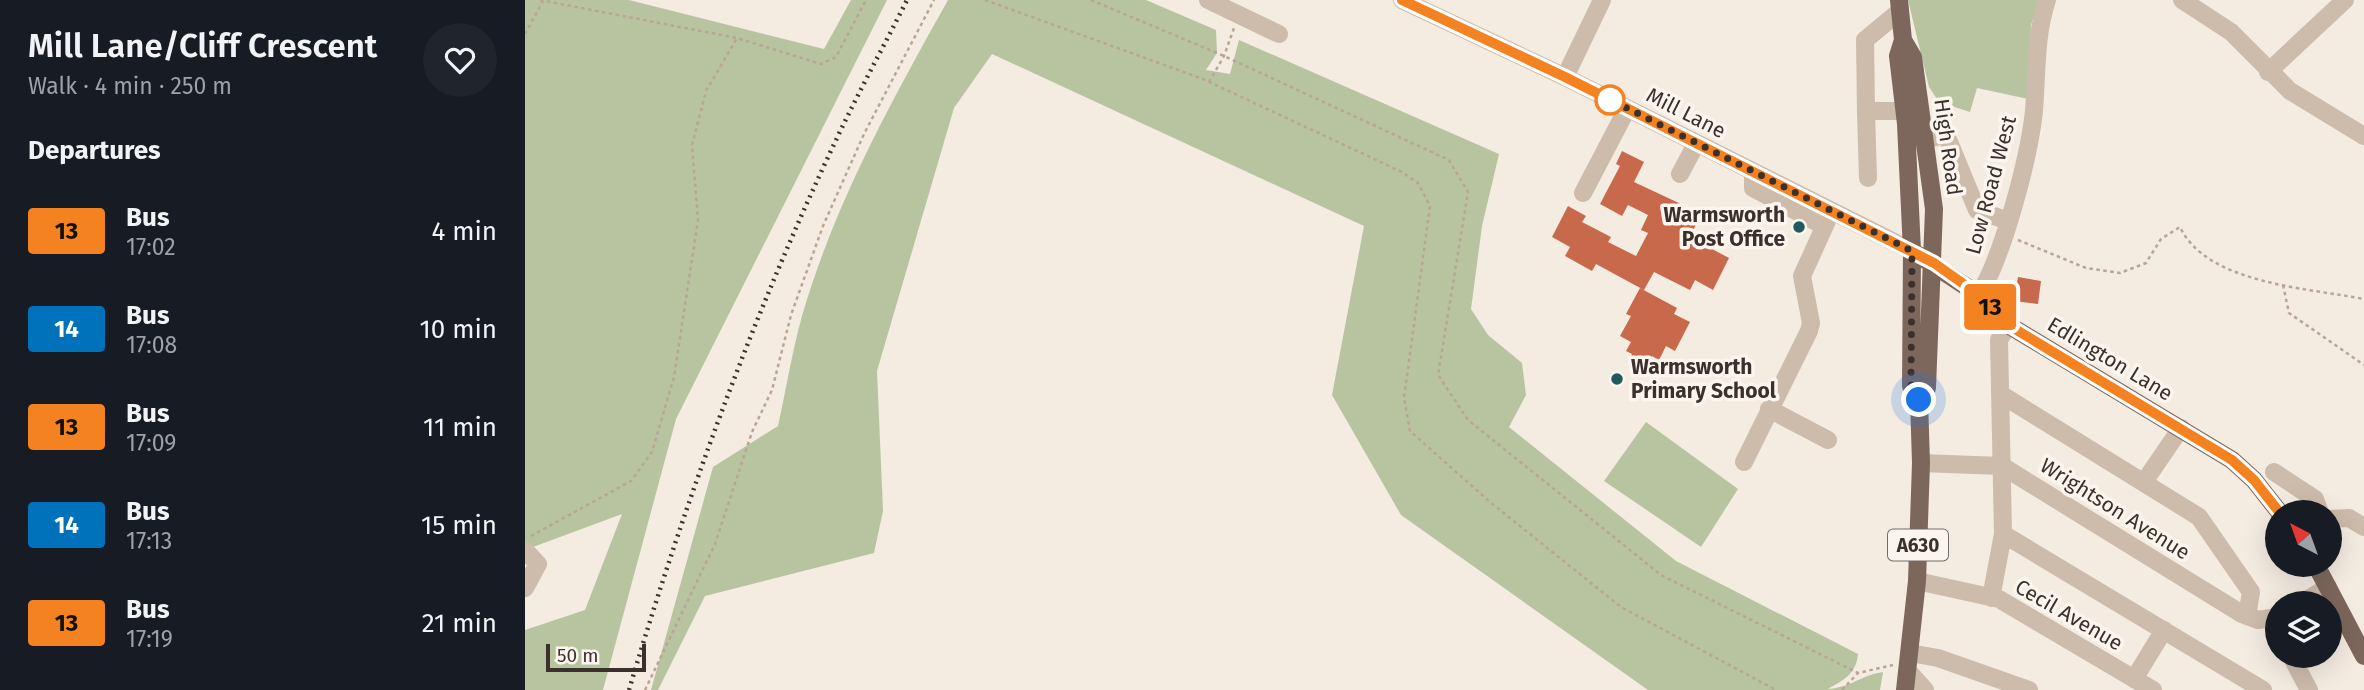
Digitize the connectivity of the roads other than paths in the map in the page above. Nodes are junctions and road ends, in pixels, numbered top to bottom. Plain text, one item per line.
1 (1208, 0) edge
2 (1402, 0) edge
3 (1602, 0) edge
4 (2047, 0) edge
5 (2182, 0) edge
6 (2345, 0) edge
7 (1899, 6) edge
8 (1242, 7) edge
9 (1279, 34) dead end
10 (1903, 40) junction
11 (2268, 72) junction
12 (1565, 77) junction
13 (1627, 109) junction
14 (1866, 111) junction
15 (1905, 111) junction
16 (2364, 136) edge
17 (1924, 139) junction
18 (1696, 144) junction
19 (1680, 174) dead end
20 (1868, 177) dead end
21 (1583, 193) dead end
22 (1827, 219) junction
23 (2006, 227) junction
24 (1912, 251) junction
25 (1934, 263) junction
26 (1979, 295) junction
27 (2008, 325) junction
28 (2002, 395) junction
29 (1919, 400) junction
30 (1769, 409) junction
31 (2181, 428) junction
32 (1828, 440) dead end
33 (1744, 461) dead end
34 (1921, 463) junction
35 (2002, 466) junction
36 (2274, 472) dead end
37 (2144, 482) junction
38 (2270, 500) edge
39 (2315, 500) edge
40 (2342, 518) edge
41 (2364, 527) edge
42 (2003, 534) junction
43 (525, 550) edge
44 (2323, 578) edge
45 (1917, 581) junction
46 (2328, 587) junction
47 (525, 588) edge
48 (2321, 591) edge
49 (1991, 598) junction
50 (2247, 615) junction
51 (2265, 621) edge
52 (2164, 630) junction
53 (2364, 656) edge
54 (1909, 663) junction
55 (2297, 668) edge
56 (2134, 679) junction
57 (1905, 690) edge
58 (1925, 690) edge
59 (2029, 690) edge
60 (2153, 690) edge
61 (2263, 690) edge
62 (2309, 690) edge

1 - 8 street
2 - 12 street, Mill Lane
3 - 12 street
4 - 23 street, Low Road West
5 - 11 street
6 - 11 street
7 - 10 main road, High Road / A630
7 - 14 street
8 - 9 street
10 - 15 main road, High Road / A630
10 - 17 main road, High Road / A630
11 - 16 street
12 - 13 street, Mill Lane
13 - 18 street, Mill Lane
13 - 21 street
14 - 15 street
14 - 20 street
15 - 24 main road, High Road / A630
17 - 23 street
17 - 25 main road, High Road / A630
18 - 19 street
18 - 22 street, Mill Lane
22 - 24 street, Mill Lane
22 - 30 street
23 - 26 street, Low Road West
24 - 25 main road, Edlington Lane
24 - 29 main road, A630
25 - 26 main road, Edlington Lane
25 - 29 main road, A630
26 - 27 main road, Edlington Lane
27 - 28 street
27 - 31 main road, Edlington Lane
28 - 35 street
28 - 37 street
29 - 34 main road, A630
30 - 32 street
30 - 33 street
31 - 37 street
31 - 38 main road, Edlington Lane
34 - 35 street, Wrightson Avenue
34 - 45 main road, A630
35 - 42 street
35 - 50 street, Wrightson Avenue
36 - 39 street
37 - 50 street
40 - 41 street
42 - 49 street
42 - 52 street
43 - 47 street
44 - 46 main road
45 - 49 street, Cecil Avenue
45 - 54 main road, A630
46 - 48 street
46 - 53 main road
49 - 56 street, Cecil Avenue
50 - 51 street, Wrightson Avenue
52 - 56 street
52 - 61 street
54 - 57 main road, A630
54 - 58 street
54 - 59 street
55 - 62 street
56 - 60 street, Cecil Avenue

